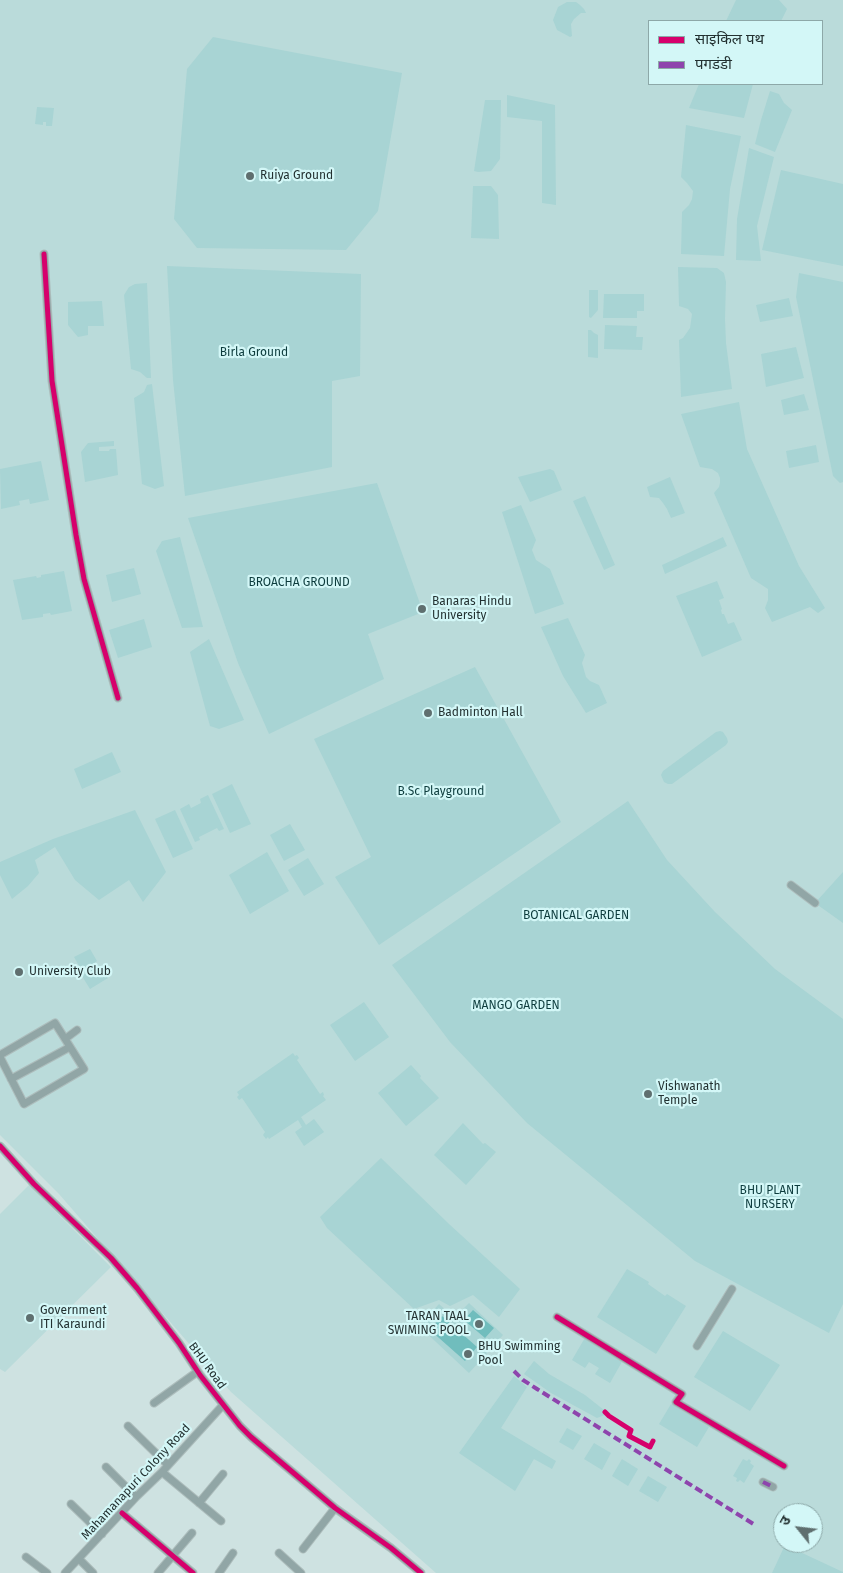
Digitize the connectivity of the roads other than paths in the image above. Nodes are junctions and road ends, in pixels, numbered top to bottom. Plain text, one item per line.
1 (44, 254) dead end
2 (118, 698) dead end
3 (791, 885) dead end
4 (815, 903) dead end
5 (77, 1030) dead end
6 (65, 1039) junction
7 (70, 1047) junction
8 (0, 1056) edge
9 (11, 1079) junction
10 (0, 1146) edge
11 (732, 1289) dead end
12 (558, 1317) dead end
13 (697, 1346) dead end
14 (197, 1372) junction
15 (154, 1402) dead end
16 (223, 1405) junction
17 (128, 1426) dead end
18 (168, 1465) junction
19 (784, 1466) dead end
20 (106, 1468) dead end
21 (162, 1472) junction
22 (223, 1474) dead end
23 (763, 1482) dead end
24 (773, 1486) dead end
25 (136, 1497) junction
26 (199, 1503) junction
27 (71, 1504) dead end
28 (335, 1508) junction
29 (122, 1512) junction
30 (221, 1521) dead end
31 (192, 1533) dead end
32 (102, 1534) junction
33 (303, 1549) dead end
34 (233, 1553) dead end
35 (278, 1553) dead end
36 (173, 1555) junction
37 (26, 1557) dead end
38 (79, 1558) junction
39 (47, 1573) edge
40 (65, 1573) edge
41 (93, 1573) edge
42 (158, 1573) edge
43 (193, 1573) edge
44 (219, 1573) edge
45 (301, 1573) edge
46 (422, 1573) edge

1 - 2 street
3 - 4 street
5 - 6 street
6 - 7 street
6 - 8 street
7 - 9 street
7 - 9 street
8 - 9 street
10 - 14 street, BHU Road
11 - 13 street
12 - 19 street
14 - 15 street
14 - 16 street, BHU Road
16 - 18 street, Mahamanapuri Colony Road
16 - 28 street, BHU Road
17 - 18 street
18 - 21 street, Mahamanapuri Colony Road
20 - 25 street
21 - 25 street, Mahamanapuri Colony Road
21 - 26 street
22 - 26 street
23 - 24 street
25 - 29 street, Mahamanapuri Colony Road
26 - 30 street
27 - 32 street
28 - 33 street
28 - 46 street, BHU Road
29 - 32 street, Mahamanapuri Colony Road
29 - 36 street
31 - 36 street
32 - 38 street, Mahamanapuri Colony Road
34 - 44 street
35 - 45 street
36 - 42 street
36 - 43 street
37 - 39 street
38 - 40 street, Mahamanapuri Colony Road
38 - 41 street

